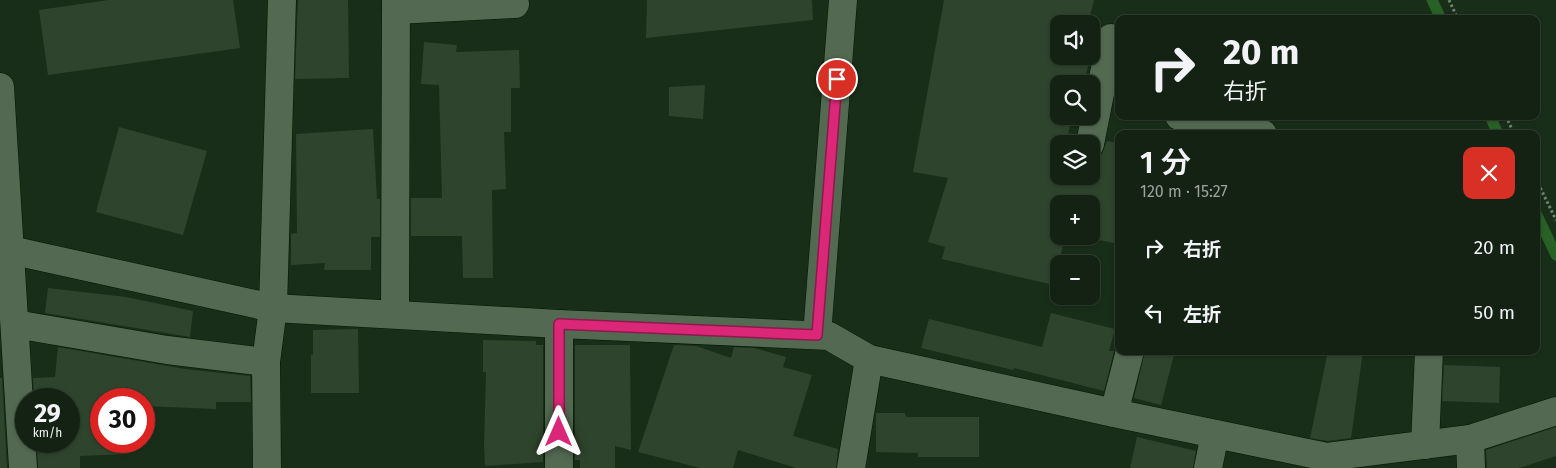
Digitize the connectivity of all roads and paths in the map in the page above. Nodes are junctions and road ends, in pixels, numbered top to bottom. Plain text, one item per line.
1 (282, 0) edge
2 (843, 0) edge
3 (1449, 0) edge
4 (515, 4) dead end
5 (396, 5) edge
6 (1456, 15) edge
7 (1111, 38) dead end
8 (0, 86) edge
9 (1109, 102) edge
10 (1187, 123) edge
11 (1235, 130) edge
12 (1094, 135) edge
13 (1540, 187) edge
14 (1556, 220) edge
15 (10, 250) junction
16 (273, 308) junction
17 (395, 314) junction
18 (559, 324) junction
19 (10, 333) edge
20 (817, 335) junction
21 (1129, 355) edge
22 (1429, 355) edge
23 (869, 359) junction
24 (266, 362) junction
25 (1556, 411) edge
26 (1114, 412) junction
27 (1215, 434) junction
28 (1470, 438) junction
29 (1425, 445) junction
30 (23, 468) edge
31 (267, 468) edge
32 (559, 468) edge
33 (851, 468) edge
34 (1208, 468) edge
35 (1470, 468) edge

1 - 16 street
2 - 20 street
3 - 6 path
4 - 5 street
5 - 17 street
7 - 9 street
8 - 15 street
9 - 12 street
10 - 11 street
13 - 14 path
15 - 16 street
15 - 19 street
16 - 17 street
16 - 24 street
17 - 18 street
18 - 20 street
18 - 32 street
19 - 24 street
19 - 30 street
20 - 23 street
21 - 26 street
22 - 29 street
23 - 26 street
23 - 33 street
24 - 31 street
25 - 28 street
26 - 27 street
27 - 29 street
27 - 34 street
28 - 29 street
28 - 35 street

